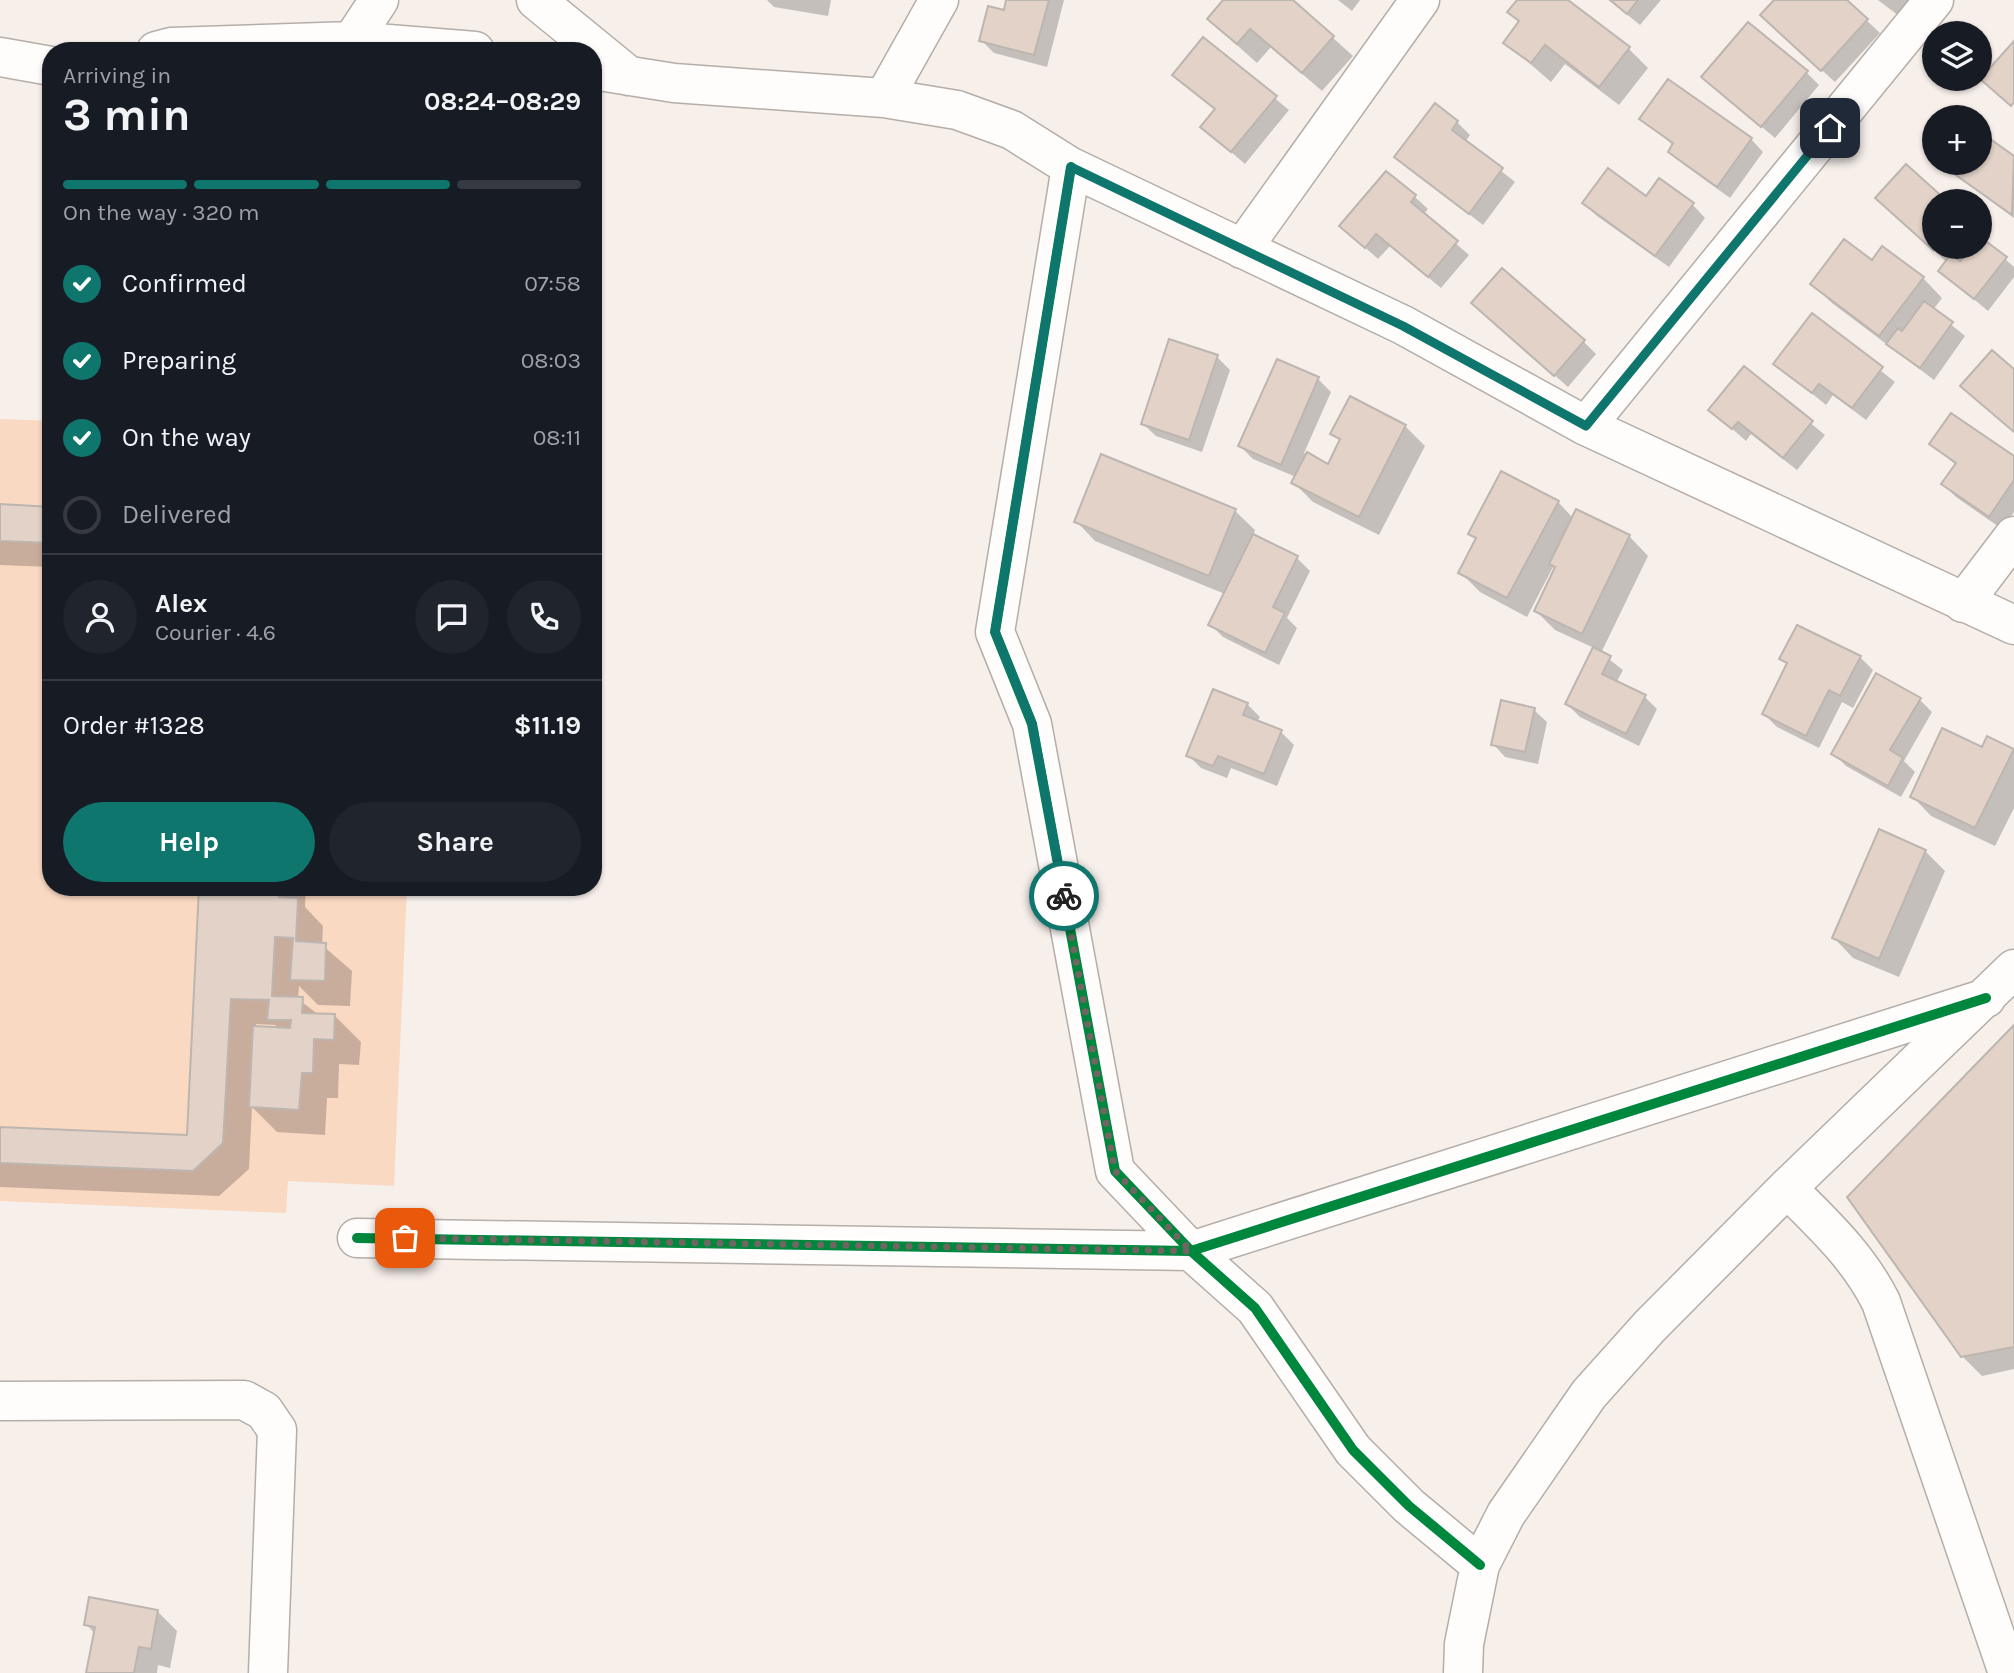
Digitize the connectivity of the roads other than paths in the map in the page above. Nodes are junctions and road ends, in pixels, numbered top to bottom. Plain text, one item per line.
1 (379, 0) edge
2 (536, 0) edge
3 (939, 0) edge
4 (1420, 0) edge
5 (1934, 0) edge
6 (352, 41) junction
7 (322, 42) edge
8 (364, 42) edge
9 (579, 42) edge
10 (0, 57) edge
11 (42, 64) edge
12 (611, 73) edge
13 (884, 98) junction
14 (1071, 167) junction
15 (1242, 249) junction
16 (1586, 426) junction
17 (2014, 536) edge
18 (1963, 603) junction
19 (2014, 625) edge
20 (2014, 969) edge
21 (1986, 998) junction
22 (1787, 1188) junction
23 (356, 1238) dead end
24 (1191, 1251) junction
25 (0, 1401) edge
26 (1480, 1565) junction
27 (268, 1673) edge
28 (1463, 1673) edge
29 (2008, 1673) edge

1 - 6 street
2 - 9 street
3 - 13 street
4 - 15 street
5 - 16 street
6 - 7 street
6 - 8 street
10 - 11 street
12 - 13 street
13 - 14 street
14 - 15 street
14 - 24 street
15 - 16 street
16 - 18 street
17 - 18 street
18 - 19 street
20 - 21 street
21 - 22 street
21 - 24 street
22 - 26 street
22 - 29 street
23 - 24 street
24 - 26 street
25 - 27 street
26 - 28 street

